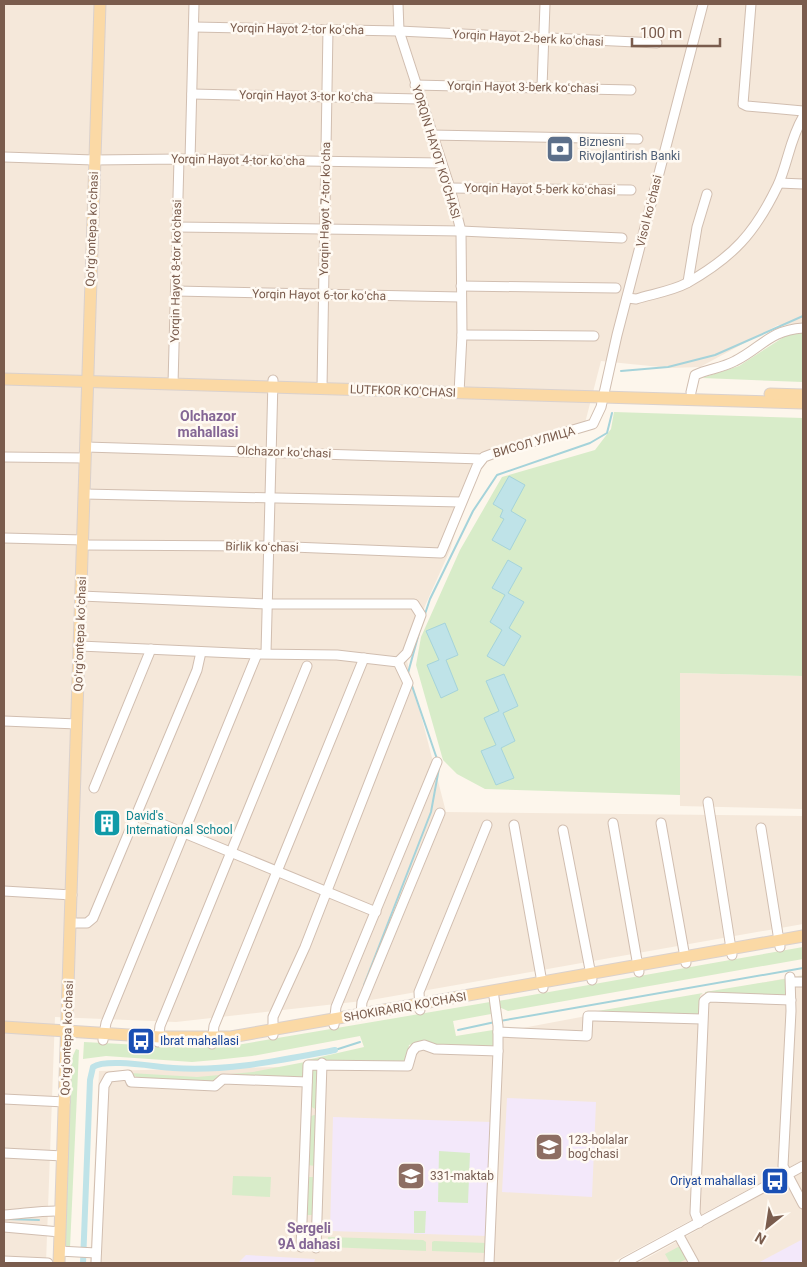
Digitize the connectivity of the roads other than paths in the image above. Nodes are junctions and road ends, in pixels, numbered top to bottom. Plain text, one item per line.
1 (92, 4) edge
2 (100, 4) edge
3 (194, 4) edge
4 (398, 4) edge
5 (545, 4) edge
6 (703, 4) edge
7 (751, 4) edge
8 (194, 27) junction
9 (328, 29) junction
10 (399, 31) junction
11 (544, 39) junction
12 (657, 43) dead end
13 (415, 85) junction
14 (542, 87) junction
15 (631, 90) dead end
16 (192, 94) junction
17 (327, 97) junction
18 (419, 99) junction
19 (803, 111) edge
20 (803, 117) edge
21 (432, 135) junction
22 (638, 139) dead end
23 (4, 157) edge
24 (179, 159) junction
25 (91, 160) junction
26 (190, 160) junction
27 (326, 162) junction
28 (441, 163) junction
29 (779, 183) junction
30 (803, 184) edge
31 (450, 188) junction
32 (631, 190) dead end
33 (707, 194) dead end
34 (176, 227) junction
35 (324, 229) junction
36 (461, 231) junction
37 (622, 238) dead end
38 (688, 283) junction
39 (461, 286) junction
40 (616, 288) dead end
41 (176, 292) junction
42 (322, 295) junction
43 (461, 297) junction
44 (627, 298) junction
45 (803, 328) edge
46 (462, 335) junction
47 (594, 336) dead end
48 (4, 373) edge
49 (85, 378) junction
50 (4, 379) edge
51 (173, 381) junction
52 (272, 384) junction
53 (322, 385) junction
54 (459, 389) junction
55 (691, 392) junction
56 (603, 393) junction
57 (803, 395) edge
58 (803, 403) edge
59 (270, 451) junction
60 (83, 454) junction
61 (4, 458) edge
62 (482, 459) junction
63 (84, 494) junction
64 (269, 499) junction
65 (461, 502) junction
66 (4, 538) edge
67 (81, 542) junction
68 (268, 546) junction
69 (441, 553) joint
70 (81, 596) junction
71 (267, 604) junction
72 (80, 646) junction
73 (151, 649) junction
74 (201, 652) junction
75 (262, 654) junction
76 (364, 658) junction
77 (398, 662) junction
78 (307, 666) dead end
79 (4, 721) edge
80 (74, 723) junction
81 (436, 762) dead end
82 (94, 788) dead end
83 (708, 802) dead end
84 (440, 813) dead end
85 (138, 814) junction
86 (662, 823) dead end
87 (613, 824) dead end
88 (487, 825) dead end
89 (514, 825) dead end
90 (761, 828) dead end
91 (563, 830) dead end
92 (185, 833) junction
93 (230, 852) junction
94 (278, 872) junction
95 (4, 891) edge
96 (326, 891) junction
97 (69, 895) junction
98 (376, 912) junction
99 (71, 923) junction
100 (803, 936) edge
101 (803, 943) edge
102 (779, 944) junction
103 (732, 952) junction
104 (685, 960) junction
105 (638, 968) junction
106 (591, 977) junction
107 (803, 982) edge
108 (543, 985) junction
109 (494, 997) junction
110 (791, 1000) junction
111 (419, 1007) junction
112 (361, 1014) junction
113 (702, 1018) junction
114 (334, 1022) junction
115 (498, 1026) junction
116 (4, 1027) edge
117 (4, 1033) edge
118 (272, 1033) junction
119 (65, 1034) junction
120 (103, 1037) junction
121 (158, 1040) junction
122 (212, 1041) junction
123 (498, 1051) junction
124 (322, 1063) junction
125 (307, 1082) junction
126 (4, 1099) edge
127 (62, 1102) junction
128 (4, 1153) edge
129 (61, 1155) junction
130 (803, 1166) edge
131 (787, 1175) junction
132 (803, 1204) edge
133 (58, 1211) junction
134 (4, 1215) edge
135 (699, 1223) junction
136 (4, 1227) edge
137 (57, 1232) junction
138 (678, 1234) junction
139 (301, 1247) dead end
140 (316, 1248) dead end
141 (96, 1253) junction
142 (59, 1257) edge
143 (4, 1261) edge
144 (48, 1263) edge
145 (53, 1263) edge
146 (96, 1263) edge
147 (489, 1263) edge
148 (624, 1263) edge
149 (694, 1263) edge

1 - 25 main road, Qoʻrgʻontepa koʻchasi
2 - 25 main road, Qoʻrgʻontepa koʻchasi
3 - 8 street
4 - 10 street, YORQIN HAYOT KO'CHASI
5 - 11 street
6 - 44 street, Visol koʻchasi
7 - 19 street
8 - 9 street, Yorqin Hayot 2-tor koʻcha
8 - 16 street
9 - 10 street, Yorqin Hayot 2-tor koʻcha
9 - 17 street, Yorqin Hayot 7-tor koʻcha
10 - 11 street, Yorqin Hayot 2-berk koʻchasi
10 - 13 street, YORQIN HAYOT KO'CHASI
11 - 12 street, Yorqin Hayot 2-berk koʻchasi
11 - 14 street
13 - 14 street, Yorqin Hayot 3-berk koʻchasi
13 - 18 street, YORQIN HAYOT KO'CHASI
14 - 15 street, Yorqin Hayot 3-berk koʻchasi
16 - 17 street, Yorqin Hayot 3-tor koʻcha
16 - 26 street
17 - 18 street, Yorqin Hayot 3-tor koʻcha
17 - 27 street, Yorqin Hayot 7-tor koʻcha
18 - 21 street, YORQIN HAYOT KO'CHASI
20 - 29 street
21 - 22 street
21 - 28 street, YORQIN HAYOT KO'CHASI
23 - 25 street, Yorqin Hayot 4-tor koʻcha
24 - 25 street, Yorqin Hayot 4-tor koʻcha
24 - 26 street, Yorqin Hayot 4-tor koʻcha
24 - 34 street, Yorqin Hayot 8-tor koʻchasi
25 - 49 main road, Qoʻrgʻontepa koʻchasi
26 - 27 street, Yorqin Hayot 4-tor koʻcha
27 - 28 street, Yorqin Hayot 4-tor koʻcha
27 - 35 street, Yorqin Hayot 7-tor koʻcha
28 - 31 street, YORQIN HAYOT KO'CHASI
29 - 30 street
29 - 38 street
31 - 32 street, Yorqin Hayot 5-berk koʻchasi
31 - 36 street, YORQIN HAYOT KO'CHASI
33 - 38 street
34 - 35 street
34 - 41 street, Yorqin Hayot 8-tor koʻchasi
35 - 36 street
35 - 42 street, Yorqin Hayot 7-tor koʻcha
36 - 37 street
36 - 39 street, YORQIN HAYOT KO'CHASI
38 - 44 street
39 - 40 street
39 - 43 street, YORQIN HAYOT KO'CHASI
41 - 42 street, Yorqin Hayot 6-tor koʻcha
41 - 51 street, Yorqin Hayot 8-tor koʻchasi
42 - 43 street, Yorqin Hayot 6-tor koʻcha
42 - 53 street, Yorqin Hayot 7-tor koʻcha
43 - 46 street, YORQIN HAYOT KO'CHASI
44 - 56 street, Visol koʻchasi
45 - 55 street
46 - 47 street
46 - 54 street, YORQIN HAYOT KO'CHASI
48 - 49 main road, LUTFKOR KO'CHASI
49 - 50 main road, LUTFKOR KO'CHASI
49 - 51 main road, LUTFKOR KO'CHASI
49 - 60 main road, Qoʻrgʻontepa koʻchasi
51 - 52 main road, LUTFKOR KO'CHASI
52 - 53 main road, LUTFKOR KO'CHASI
52 - 59 street
53 - 54 main road, LUTFKOR KO'CHASI
54 - 56 main road, LUTFKOR KO'CHASI
55 - 56 main road, LUTFKOR KO'CHASI
55 - 57 main road, LUTFKOR KO'CHASI
56 - 58 main road, LUTFKOR KO'CHASI
56 - 62 street, ВИСОЛ УЛИЦА
59 - 60 street, Olchazor koʻchasi
59 - 62 street, Olchazor koʻchasi
59 - 64 street
60 - 61 street, Olchazor koʻchasi
60 - 63 main road, Qoʻrgʻontepa koʻchasi
60 - 67 main road, Qoʻrgʻontepa koʻchasi
62 - 65 street, ВИСОЛ УЛИЦА
63 - 64 street
63 - 67 main road, Qoʻrgʻontepa koʻchasi
64 - 65 street
64 - 68 street
65 - 69 street, ВИСОЛ УЛИЦА
66 - 67 street, Birlik koʻchasi
67 - 68 street, Birlik koʻchasi
67 - 70 main road, Qoʻrgʻontepa koʻchasi
67 - 80 main road, Qoʻrgʻontepa koʻchasi
68 - 69 street, Birlik koʻchasi
68 - 71 street
70 - 71 street
70 - 72 main road, Qoʻrgʻontepa koʻchasi
71 - 75 street
71 - 77 street
72 - 73 street
72 - 80 main road, Qoʻrgʻontepa koʻchasi
73 - 74 street
73 - 82 street
74 - 75 street
74 - 85 street
75 - 76 street
75 - 92 street
76 - 77 street
76 - 94 street
77 - 96 street
78 - 93 street
79 - 80 street
80 - 97 main road, Qoʻrgʻontepa koʻchasi
81 - 98 street
83 - 103 street
84 - 112 street
85 - 92 street
85 - 99 street
86 - 104 street
87 - 105 street
88 - 111 street
89 - 108 street
90 - 102 street
91 - 106 street
92 - 93 street
92 - 120 street
93 - 94 street
93 - 121 street
94 - 96 street
94 - 122 street
95 - 97 street
96 - 98 street
96 - 118 street
97 - 99 main road, Qoʻrgʻontepa koʻchasi
97 - 119 main road, Qoʻrgʻontepa koʻchasi
98 - 114 street
99 - 119 main road, Qoʻrgʻontepa koʻchasi
100 - 102 main road, SHOKIRARIQ KO'CHASI
101 - 102 main road, SHOKIRARIQ KO'CHASI
102 - 103 main road, SHOKIRARIQ KO'CHASI
103 - 104 main road, SHOKIRARIQ KO'CHASI
104 - 105 main road, SHOKIRARIQ KO'CHASI
105 - 106 main road, SHOKIRARIQ KO'CHASI
106 - 108 main road, SHOKIRARIQ KO'CHASI
107 - 110 street
108 - 109 main road, SHOKIRARIQ KO'CHASI
108 - 111 main road, SHOKIRARIQ KO'CHASI
109 - 111 main road, SHOKIRARIQ KO'CHASI
109 - 115 street
110 - 113 street
110 - 131 street
111 - 112 main road, SHOKIRARIQ KO'CHASI
111 - 114 main road, SHOKIRARIQ KO'CHASI
112 - 114 main road, SHOKIRARIQ KO'CHASI
113 - 115 street
113 - 135 street
114 - 118 main road, SHOKIRARIQ KO'CHASI
115 - 123 street
116 - 119 main road, SHOKIRARIQ KO'CHASI
117 - 119 main road, SHOKIRARIQ KO'CHASI
118 - 122 main road, SHOKIRARIQ KO'CHASI
119 - 120 main road, SHOKIRARIQ KO'CHASI
119 - 127 main road, Qoʻrgʻontepa koʻchasi
120 - 121 main road, SHOKIRARIQ KO'CHASI
121 - 122 main road, SHOKIRARIQ KO'CHASI
123 - 124 street
123 - 147 street
124 - 125 street
124 - 140 street
125 - 139 street
125 - 141 street
126 - 127 street
127 - 129 main road, Qoʻrgʻontepa koʻchasi
128 - 129 street
129 - 133 main road, Qoʻrgʻontepa koʻchasi
130 - 131 street
131 - 132 street
131 - 135 street
133 - 134 street
133 - 137 main road, Qoʻrgʻontepa koʻchasi
135 - 138 street
136 - 137 street
137 - 142 main road, Qoʻrgʻontepa koʻchasi
137 - 145 main road, Qoʻrgʻontepa koʻchasi
138 - 148 street
138 - 149 street
141 - 142 street
141 - 146 street
143 - 144 street

